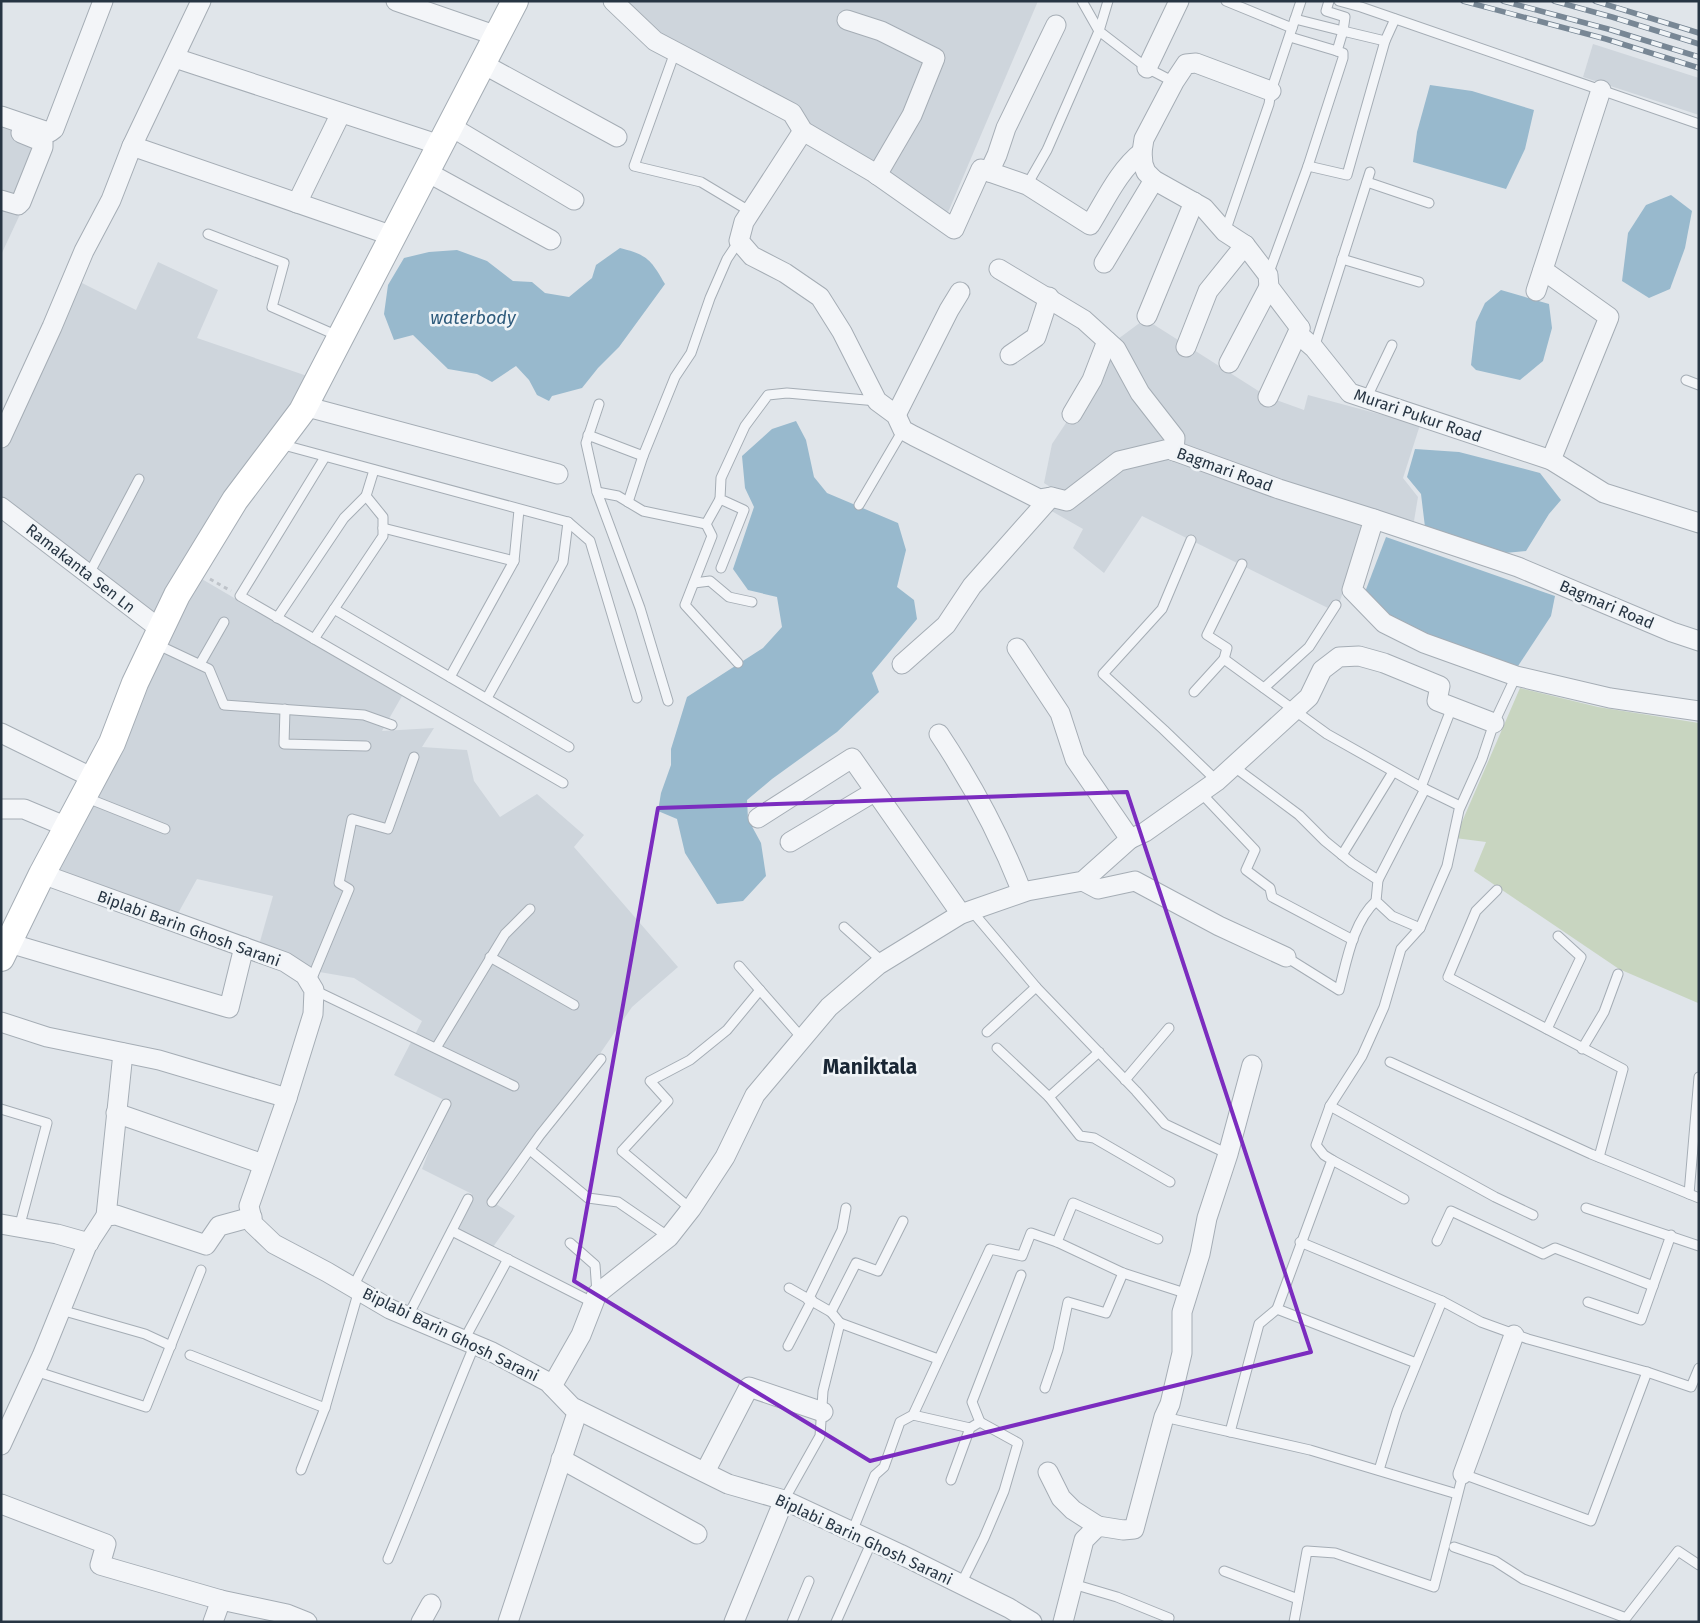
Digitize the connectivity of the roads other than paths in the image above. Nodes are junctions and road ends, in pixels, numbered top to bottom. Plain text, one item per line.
1 (103, 1) edge
2 (201, 1) edge
3 (515, 1) edge
4 (613, 1) edge
5 (1082, 1) edge
6 (1108, 1) edge
7 (1180, 1) edge
8 (1226, 1) edge
9 (1301, 1) edge
10 (1329, 1) edge
11 (1339, 1) edge
12 (407, 3) edge
13 (1395, 19) junction
14 (847, 20) dead end
15 (1056, 25) dead end
16 (1292, 28) junction
17 (1100, 31) junction
18 (1344, 31) junction
19 (497, 36) junction
20 (1385, 41) junction
21 (1337, 51) junction
22 (675, 52) junction
23 (175, 58) junction
24 (483, 64) junction
25 (1147, 68) junction
26 (1174, 82) junction
27 (1601, 90) junction
28 (1271, 91) junction
29 (341, 113) junction
30 (1, 116) edge
31 (1699, 124) edge
32 (1, 126) edge
33 (803, 131) junction
34 (445, 136) junction
35 (617, 137) dead end
36 (132, 146) junction
37 (1142, 152) junction
38 (1308, 166) junction
39 (427, 172) junction
40 (989, 172) junction
41 (1370, 172) dead end
42 (877, 175) junction
43 (1154, 180) junction
44 (1367, 182) junction
45 (1027, 185) junction
46 (1, 200) edge
47 (574, 200) dead end
48 (1194, 202) junction
49 (297, 203) junction
50 (1429, 203) dead end
51 (751, 212) junction
52 (1225, 232) junction
53 (208, 234) dead end
54 (393, 236) junction
55 (551, 240) dead end
56 (739, 242) junction
57 (1245, 245) junction
58 (1342, 259) junction
59 (1104, 263) dead end
60 (999, 269) dead end
61 (1543, 270) junction
62 (1268, 281) junction
63 (1419, 282) dead end
64 (1536, 291) dead end
65 (960, 292) dead end
66 (1048, 297) junction
67 (1147, 316) dead end
68 (1300, 328) junction
69 (341, 337) junction
70 (1107, 341) junction
71 (1392, 345) dead end
72 (1186, 347) dead end
73 (1314, 348) junction
74 (1010, 355) dead end
75 (1229, 363) dead end
76 (1686, 380) dead end
77 (1699, 385) edge
78 (1268, 397) dead end
79 (1366, 399) junction
80 (877, 402) junction
81 (599, 404) dead end
82 (304, 406) junction
83 (1072, 414) dead end
84 (899, 422) junction
85 (588, 435) junction
86 (1, 438) edge
87 (277, 444) junction
88 (1174, 451) junction
89 (643, 456) junction
90 (324, 457) junction
91 (1551, 460) junction
92 (374, 470) junction
93 (558, 474) dead end
94 (139, 479) dead end
95 (597, 492) junction
96 (366, 496) junction
97 (1051, 497) junction
98 (720, 499) junction
99 (628, 502) junction
100 (859, 505) dead end
101 (1, 507) edge
102 (519, 510) junction
103 (1374, 519) junction
104 (568, 522) junction
105 (1699, 523) edge
106 (706, 524) junction
107 (383, 528) junction
108 (1190, 540) dead end
109 (514, 561) junction
110 (1242, 564) dead end
111 (721, 568) dead end
112 (89, 574) junction
113 (694, 583) junction
114 (752, 602) dead end
115 (1336, 605) dead end
116 (334, 609) junction
117 (277, 618) junction
118 (224, 622) dead end
119 (157, 636) junction
120 (314, 639) junction
121 (1699, 641) edge
122 (1017, 648) dead end
123 (1224, 659) junction
124 (738, 663) dead end
125 (200, 664) junction
126 (902, 664) dead end
127 (1516, 676) junction
128 (450, 677) junction
129 (1264, 688) junction
130 (1194, 692) dead end
131 (487, 698) junction
132 (637, 698) dead end
133 (668, 701) dead end
134 (1452, 707) junction
135 (285, 709) junction
136 (1294, 710) junction
137 (1699, 711) edge
138 (1494, 723) junction
139 (392, 725) dead end
140 (1, 733) edge
141 (939, 734) dead end
142 (366, 746) dead end
143 (569, 747) dead end
144 (414, 757) dead end
145 (1233, 766) junction
146 (1393, 772) junction
147 (1216, 781) junction
148 (563, 783) dead end
149 (89, 787) junction
150 (1423, 788) junction
151 (874, 792) junction
152 (1201, 793) junction
153 (1460, 806) junction
154 (1, 809) edge
155 (758, 818) dead end
156 (67, 827) junction
157 (165, 829) dead end
158 (1130, 839) junction
159 (790, 842) dead end
160 (1342, 855) junction
161 (42, 874) junction
162 (1378, 880) junction
163 (1083, 881) junction
164 (1497, 890) dead end
165 (1022, 892) junction
166 (1376, 901) junction
167 (530, 910) dead end
168 (966, 912) junction
169 (844, 927) dead end
170 (1420, 928) junction
171 (1558, 936) dead end
172 (1353, 940) junction
173 (244, 947) junction
174 (5, 950) edge
175 (490, 957) junction
176 (1286, 957) joint
177 (883, 962) junction
178 (739, 966) dead end
179 (1618, 974) dead end
180 (312, 987) junction
181 (1036, 987) junction
182 (760, 990) junction
183 (574, 1005) dead end
184 (1, 1022) edge
185 (1169, 1028) dead end
186 (1547, 1029) junction
187 (986, 1032) dead end
188 (802, 1038) junction
189 (436, 1048) junction
190 (997, 1048) dead end
191 (1582, 1048) junction
192 (1098, 1052) junction
193 (123, 1053) junction
194 (602, 1058) dead end
195 (1390, 1062) dead end
196 (1252, 1065) dead end
197 (1699, 1077) edge
198 (1125, 1080) junction
199 (514, 1086) dead end
200 (1698, 1094) edge
201 (1049, 1097) junction
202 (287, 1098) junction
203 (446, 1104) dead end
204 (1330, 1106) junction
205 (1, 1109) edge
206 (116, 1113) junction
207 (1697, 1121) edge
208 (530, 1150) junction
209 (1228, 1154) junction
210 (1599, 1158) junction
211 (1332, 1160) junction
212 (264, 1164) junction
213 (1170, 1182) dead end
214 (1689, 1194) junction
215 (468, 1198) dead end
216 (1699, 1198) edge
217 (1404, 1199) dead end
218 (492, 1202) dead end
219 (846, 1208) dead end
220 (1586, 1208) dead end
221 (691, 1209) junction
222 (106, 1216) junction
223 (1533, 1216) dead end
224 (252, 1217) junction
225 (903, 1222) dead end
226 (10, 1226) edge
227 (452, 1231) junction
228 (1671, 1236) junction
229 (669, 1237) junction
230 (1158, 1239) dead end
231 (1437, 1241) dead end
232 (88, 1242) junction
233 (1056, 1242) junction
234 (1300, 1242) junction
235 (570, 1243) dead end
236 (1699, 1246) edge
237 (508, 1259) junction
238 (201, 1270) dead end
239 (1123, 1273) junction
240 (1021, 1275) dead end
241 (1653, 1286) junction
242 (790, 1288) dead end
243 (356, 1289) junction
244 (1188, 1294) junction
245 (596, 1299) junction
246 (810, 1300) junction
247 (1442, 1301) junction
248 (1588, 1302) dead end
249 (1276, 1309) junction
250 (61, 1310) junction
251 (831, 1312) junction
252 (408, 1316) junction
253 (840, 1323) junction
254 (1514, 1334) junction
255 (470, 1342) junction
256 (171, 1346) junction
257 (788, 1346) dead end
258 (190, 1355) dead end
259 (938, 1359) junction
260 (1416, 1363) junction
261 (1699, 1368) edge
262 (36, 1371) junction
263 (1647, 1372) junction
264 (552, 1386) junction
265 (1045, 1388) dead end
266 (1695, 1388) edge
267 (325, 1408) junction
268 (578, 1410) junction
269 (822, 1412) junction
270 (913, 1415) junction
271 (1164, 1417) junction
272 (980, 1422) junction
273 (970, 1428) junction
274 (1230, 1432) junction
275 (1, 1446) edge
276 (561, 1459) junction
277 (301, 1470) dead end
278 (1379, 1470) junction
279 (705, 1472) junction
280 (1048, 1472) dead end
281 (1463, 1474) junction
282 (951, 1480) dead end
283 (1457, 1494) junction
284 (784, 1500) junction
285 (1, 1504) edge
286 (1098, 1526) junction
287 (852, 1532) junction
288 (697, 1534) dead end
289 (872, 1540) junction
290 (1454, 1547) dead end
291 (388, 1559) dead end
292 (1699, 1565) edge
293 (1224, 1572) dead end
294 (809, 1581) dead end
295 (961, 1584) junction
296 (1073, 1584) junction
297 (1298, 1599) junction
298 (221, 1600) junction
299 (431, 1604) dead end
300 (213, 1622) edge
301 (307, 1622) edge
302 (421, 1622) edge
303 (508, 1622) edge
304 (734, 1622) edge
305 (792, 1622) edge
306 (836, 1622) edge
307 (1032, 1622) edge
308 (1063, 1622) edge
309 (1168, 1622) edge
310 (1294, 1622) edge

1 - 30 street
2 - 23 street
3 - 19 street
4 - 22 street
5 - 17 lane
6 - 17 lane
7 - 25 street
8 - 16 lane
9 - 16 lane
10 - 18 lane
11 - 13 lane
12 - 19 street
13 - 20 lane
13 - 27 lane
14 - 42 street
15 - 40 street
16 - 18 lane
16 - 21 lane
16 - 28 lane
17 - 25 lane
17 - 45 lane
18 - 20 lane
18 - 21 lane
19 - 24 street
20 - 38 lane
21 - 38 lane
22 - 33 street
22 - 51 lane
23 - 29 street
23 - 36 street
24 - 34 street
24 - 35 street
25 - 26 lane
26 - 28 street
26 - 37 street
27 - 31 lane
27 - 61 street
28 - 52 lane
29 - 34 street
29 - 49 street
32 - 46 street
33 - 42 street
33 - 51 street
34 - 39 street
34 - 47 street
36 - 49 street
36 - 86 street
37 - 43 street
37 - 45 street
38 - 62 lane
39 - 54 street
39 - 55 street
40 - 42 street
40 - 45 street
41 - 44 lane
43 - 48 street, Murari Pukur Road
43 - 59 street
44 - 50 lane
44 - 58 lane
48 - 52 street, Murari Pukur Road
48 - 67 street
49 - 54 street
51 - 56 street
52 - 57 street, Murari Pukur Road
53 - 69 lane
54 - 69 street
56 - 80 street, Bagmari Road
56 - 89 lane
57 - 62 street, Murari Pukur Road
57 - 72 street
58 - 63 lane
58 - 73 lane
60 - 66 street
61 - 64 street
61 - 91 street
62 - 68 street, Murari Pukur Road
62 - 75 street
65 - 84 street
66 - 70 street
66 - 74 street
68 - 73 street, Murari Pukur Road
68 - 78 street
69 - 82 street
70 - 83 street
70 - 88 street
71 - 79 lane
73 - 79 street, Murari Pukur Road
76 - 77 lane
79 - 91 street, Murari Pukur Road
80 - 84 street, Bagmari Road
80 - 98 lane
81 - 85 lane
82 - 87 street
82 - 93 street
84 - 97 street, Bagmari Road
84 - 100 lane
85 - 89 lane
85 - 95 lane
87 - 90 lane
87 - 119 street
88 - 97 street, Bagmari Road
88 - 103 street, Bagmari Road
89 - 99 lane
90 - 92 lane
90 - 117 lane
91 - 105 street, Murari Pukur Road
92 - 96 lane
92 - 102 lane
94 - 112 lane
95 - 99 lane
95 - 133 lane
96 - 107 lane
96 - 117 lane
97 - 126 street
98 - 106 lane
98 - 111 lane
99 - 106 lane
101 - 112 street, Ramakanta Sen Ln
102 - 104 lane
102 - 109 lane
103 - 121 street, Bagmari Road
103 - 127 street
104 - 131 lane
104 - 132 lane
106 - 113 lane
107 - 109 lane
107 - 116 lane
108 - 147 lane
109 - 128 lane
110 - 123 lane
112 - 119 street, Ramakanta Sen Ln
113 - 114 lane
113 - 124 lane
115 - 129 lane
116 - 120 lane
116 - 128 lane
117 - 120 lane
118 - 125 lane
119 - 125 lane
119 - 149 street
120 - 148 lane
122 - 158 street
123 - 129 lane
123 - 130 lane
125 - 135 lane
127 - 137 street
127 - 138 lane
128 - 131 lane
129 - 136 lane
131 - 143 lane
134 - 136 street
134 - 138 street
134 - 150 lane
135 - 139 lane
135 - 142 lane
136 - 145 street
136 - 146 lane
138 - 153 lane
140 - 149 street
141 - 165 street
144 - 180 lane
145 - 147 street
145 - 160 lane
146 - 150 lane
146 - 160 lane
147 - 152 street
149 - 156 street
149 - 157 lane
150 - 153 lane
150 - 162 lane
151 - 155 street
151 - 159 street
151 - 168 street
152 - 158 street
152 - 172 lane
153 - 170 lane
154 - 156 street
156 - 161 street
158 - 163 street
160 - 162 lane
161 - 173 street, Biplabi Barin Ghosh Sarani
161 - 174 street
162 - 166 lane
163 - 165 street
163 - 176 street
164 - 186 lane
165 - 168 street
166 - 170 lane
166 - 172 lane
167 - 175 lane
168 - 177 street
168 - 181 lane
169 - 177 lane
170 - 204 lane
171 - 186 lane
172 - 176 lane
173 - 174 street
173 - 180 street, Biplabi Barin Ghosh Sarani
175 - 183 lane
175 - 189 lane
177 - 188 street
178 - 182 lane
179 - 191 lane
180 - 189 lane
180 - 202 street
181 - 187 lane
181 - 192 lane
182 - 188 lane
182 - 221 lane
184 - 193 street
185 - 198 lane
186 - 191 lane
188 - 221 street
189 - 199 lane
190 - 201 lane
191 - 210 lane
192 - 198 lane
192 - 201 lane
193 - 202 street
193 - 206 street
194 - 208 lane
195 - 210 lane
196 - 209 street
197 - 200 lane
198 - 209 lane
200 - 207 lane
201 - 213 lane
202 - 212 street
203 - 243 lane
204 - 211 lane
204 - 223 lane
205 - 226 lane
206 - 212 street
206 - 222 street
207 - 214 lane
208 - 218 lane
208 - 229 lane
209 - 244 street
210 - 214 lane
211 - 217 lane
211 - 234 lane
212 - 224 street
214 - 216 lane
215 - 227 lane
219 - 246 lane
220 - 228 lane
221 - 229 street
222 - 224 street
222 - 232 street
224 - 243 street, Biplabi Barin Ghosh Sarani
225 - 251 lane
226 - 232 street
227 - 237 lane
227 - 252 lane
228 - 236 lane
228 - 241 lane
229 - 245 street
230 - 233 lane
231 - 241 lane
232 - 250 street
233 - 239 lane
233 - 259 lane
234 - 247 lane
234 - 249 lane
235 - 245 lane
237 - 245 lane
237 - 255 lane
238 - 256 lane
239 - 244 lane
239 - 265 lane
240 - 272 lane
241 - 248 lane
242 - 246 lane
243 - 252 street, Biplabi Barin Ghosh Sarani
243 - 267 lane
244 - 271 street
245 - 264 street
246 - 251 lane
246 - 257 lane
247 - 254 lane
247 - 260 lane
249 - 260 lane
249 - 274 lane
250 - 256 lane
250 - 262 street
251 - 253 lane
252 - 255 street, Biplabi Barin Ghosh Sarani
253 - 259 lane
253 - 269 lane
254 - 263 lane
254 - 281 street
255 - 264 street, Biplabi Barin Ghosh Sarani
255 - 291 lane
256 - 262 lane
258 - 267 lane
259 - 270 lane
260 - 278 lane
261 - 266 lane
262 - 275 street
263 - 266 lane
263 - 281 lane
264 - 268 street, Biplabi Barin Ghosh Sarani
267 - 277 lane
268 - 276 street
268 - 279 street, Biplabi Barin Ghosh Sarani
269 - 279 street
269 - 284 lane
270 - 273 lane
270 - 287 lane
271 - 274 lane
271 - 286 street
272 - 273 lane
272 - 295 lane
273 - 282 lane
274 - 278 lane
276 - 288 street
276 - 303 street
278 - 283 lane
279 - 284 street, Biplabi Barin Ghosh Sarani
280 - 286 street
281 - 283 lane
283 - 297 lane
284 - 287 street, Biplabi Barin Ghosh Sarani
284 - 304 street
285 - 298 street
286 - 296 street
287 - 289 street, Biplabi Barin Ghosh Sarani
289 - 295 street, Biplabi Barin Ghosh Sarani
289 - 306 lane
290 - 292 lane
293 - 297 lane
294 - 305 lane
295 - 307 street, Biplabi Barin Ghosh Sarani
296 - 308 street
296 - 309 lane
297 - 310 lane
298 - 300 street
298 - 301 street
299 - 302 street

